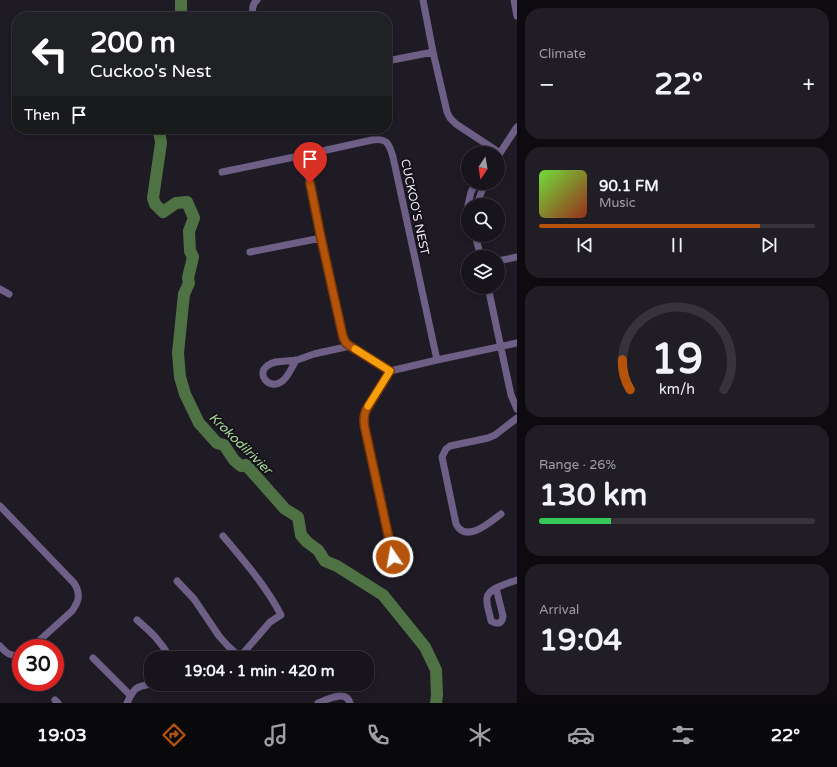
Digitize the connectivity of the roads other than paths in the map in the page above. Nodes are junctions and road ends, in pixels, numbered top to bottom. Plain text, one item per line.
1 (257, 0) edge
2 (423, 0) edge
3 (514, 0) edge
4 (253, 12) edge
5 (517, 16) edge
6 (433, 52) junction
7 (392, 60) edge
8 (517, 127) edge
9 (488, 146) edge
10 (504, 146) edge
11 (304, 155) junction
12 (222, 172) dead end
13 (321, 238) junction
14 (250, 252) dead end
15 (517, 257) edge
16 (505, 260) edge
17 (0, 289) edge
18 (9, 294) dead end
19 (489, 294) edge
20 (517, 343) edge
21 (350, 346) junction
22 (500, 347) junction
23 (296, 360) junction
24 (437, 360) junction
25 (390, 371) junction
26 (517, 409) edge
27 (517, 418) edge
28 (0, 506) edge
29 (501, 514) dead end
30 (223, 536) dead end
31 (393, 557) dead end
32 (517, 580) edge
33 (177, 581) dead end
34 (496, 588) dead end
35 (137, 620) dead end
36 (41, 639) edge
37 (0, 646) edge
38 (166, 651) edge
39 (233, 651) edge
40 (245, 651) edge
41 (12, 655) edge
42 (93, 658) dead end
43 (144, 685) edge
44 (130, 695) junction
45 (127, 703) edge
46 (318, 703) edge
47 (350, 703) edge

1 - 4 street
2 - 6 street
3 - 5 street
6 - 7 street
6 - 9 street
8 - 10 street
11 - 12 street, CUCKOO'S NEST
11 - 13 street
11 - 24 street, CUCKOO'S NEST
13 - 14 street
13 - 21 street
15 - 16 street
17 - 18 street
19 - 22 street
20 - 22 street
21 - 23 street
21 - 25 street
22 - 24 street
22 - 26 street
23 - 23 street
24 - 25 street
25 - 31 street
27 - 29 street
28 - 36 street
30 - 40 street
32 - 34 street
33 - 39 street
35 - 38 street
37 - 41 street
42 - 44 street
43 - 44 street
44 - 45 street
46 - 47 street

